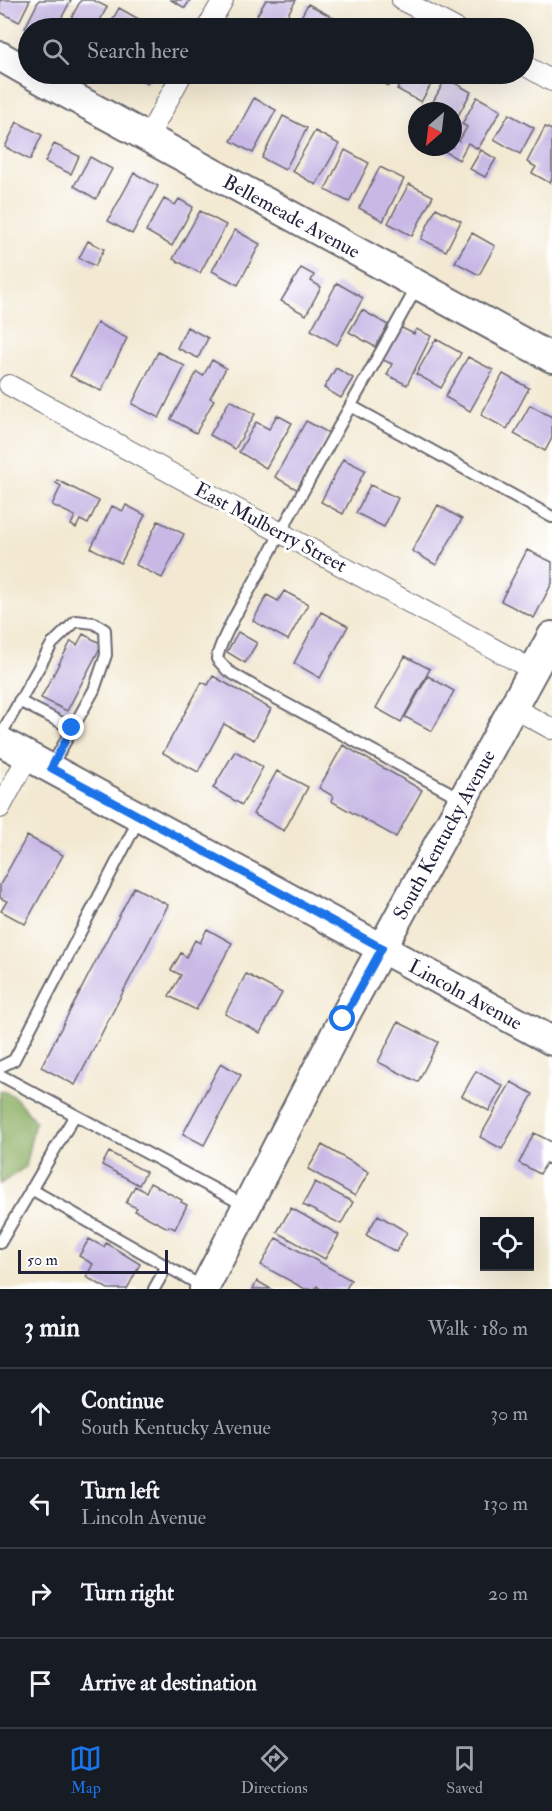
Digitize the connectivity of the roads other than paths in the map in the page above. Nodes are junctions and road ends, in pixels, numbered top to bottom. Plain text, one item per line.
1 (402, 0) edge
2 (219, 1) edge
3 (211, 18) edge
4 (436, 18) edge
5 (0, 56) edge
6 (18, 66) edge
7 (534, 71) edge
8 (552, 81) edge
9 (50, 84) edge
10 (177, 84) edge
11 (148, 137) junction
12 (418, 285) junction
13 (552, 358) edge
14 (9, 385) dead end
15 (351, 406) junction
16 (552, 517) edge
17 (280, 532) junction
18 (552, 636) edge
19 (533, 670) junction
20 (19, 701) junction
21 (512, 706) junction
22 (72, 728) junction
23 (552, 729) edge
24 (0, 736) edge
25 (0, 741) edge
26 (39, 762) junction
27 (462, 800) junction
28 (0, 808) edge
29 (140, 817) junction
30 (382, 948) junction
31 (552, 1041) edge
32 (0, 1066) edge
33 (0, 1075) edge
34 (75, 1115) junction
35 (31, 1189) junction
36 (247, 1206) junction
37 (0, 1243) edge
38 (167, 1266) junction
39 (204, 1288) edge
40 (154, 1289) edge

1 - 4 street
2 - 3 street
5 - 6 street, Bellemeade Avenue
7 - 8 street
9 - 11 street, Bellemeade Avenue
10 - 11 street
11 - 12 street, Bellemeade Avenue
12 - 13 street, Bellemeade Avenue
12 - 15 lane
14 - 17 street, East Mulberry Street
15 - 16 lane
15 - 17 lane
17 - 19 street, East Mulberry Street
17 - 27 lane
18 - 19 street, South Kentucky Avenue
19 - 21 street, South Kentucky Avenue
20 - 22 lane
20 - 22 lane
20 - 24 lane
21 - 23 street
21 - 27 street, South Kentucky Avenue
22 - 26 lane
25 - 26 street, Lincoln Avenue
26 - 28 street
26 - 29 street, Lincoln Avenue
27 - 30 street, South Kentucky Avenue
29 - 30 street, Lincoln Avenue
29 - 32 lane
30 - 31 street, Lincoln Avenue
30 - 36 street, South Kentucky Avenue
33 - 34 lane
34 - 35 lane
34 - 36 lane
35 - 37 lane
35 - 38 lane
36 - 39 street, South Kentucky Avenue
38 - 39 lane
38 - 40 lane

